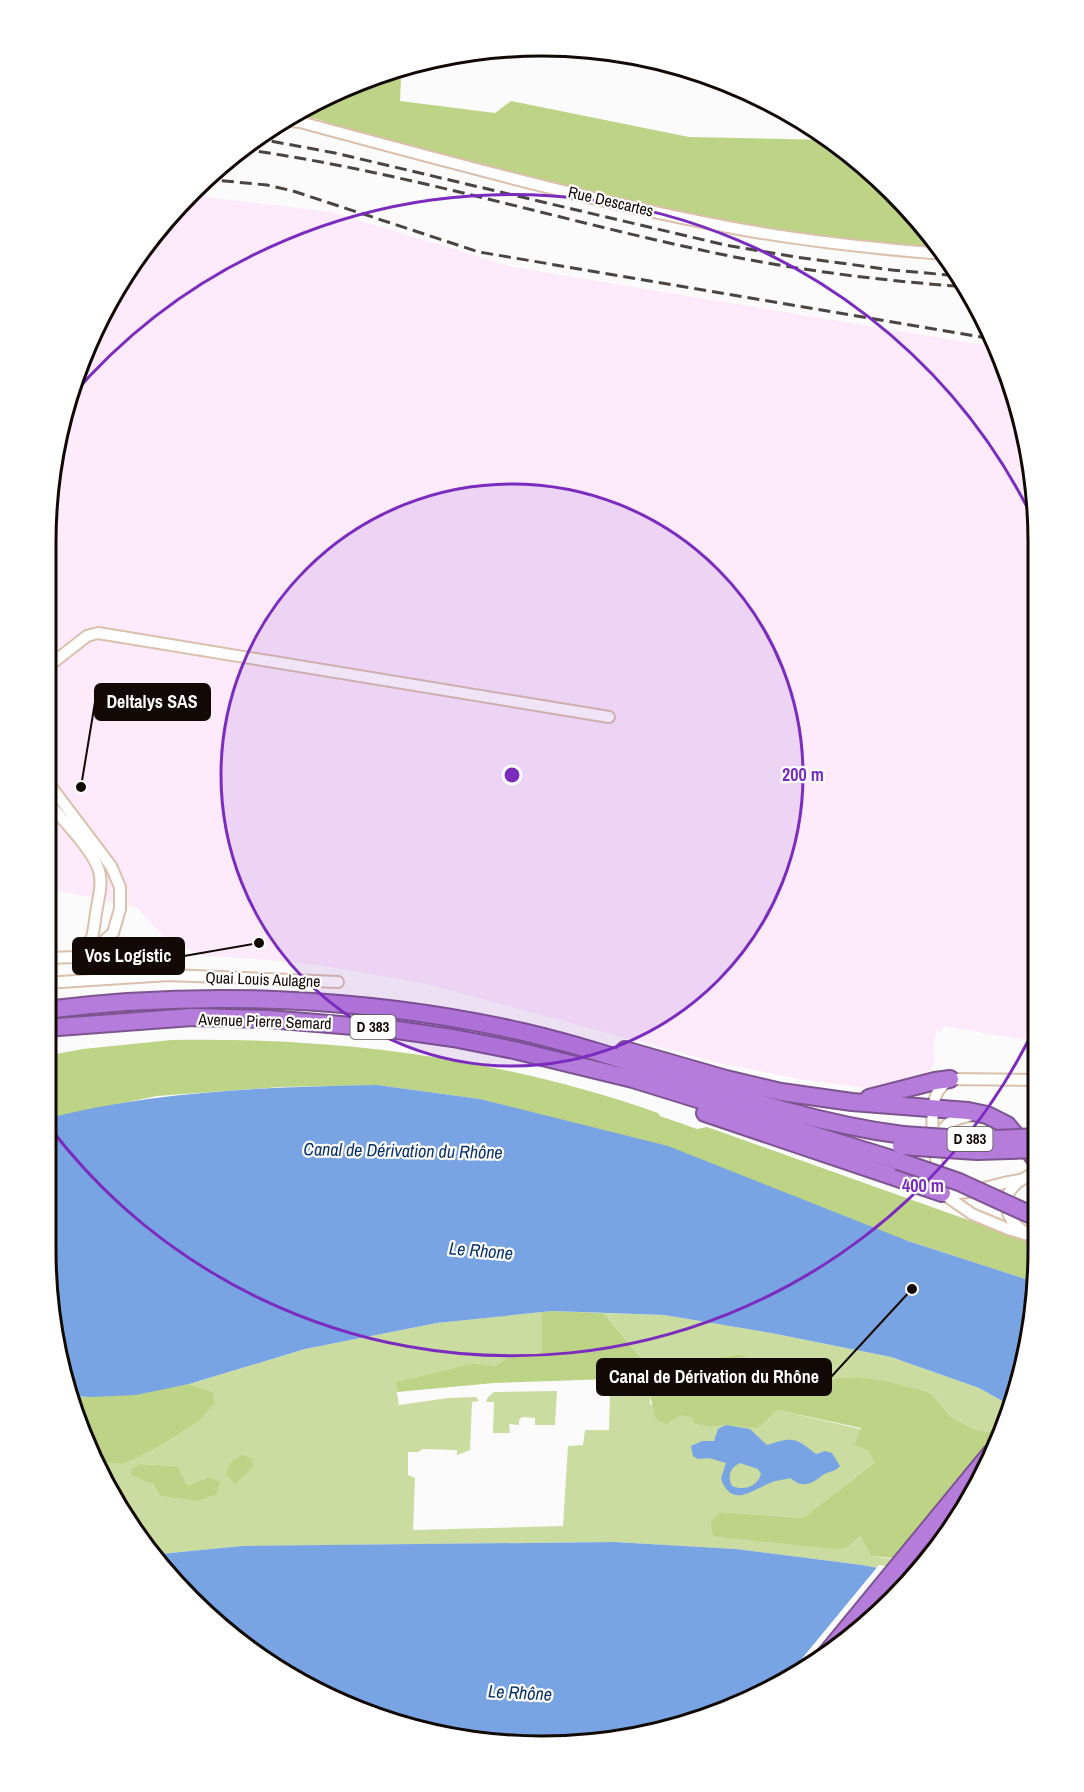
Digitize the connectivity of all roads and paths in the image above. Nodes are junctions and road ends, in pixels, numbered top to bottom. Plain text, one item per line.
1 (298, 122) edge
2 (933, 253) edge
3 (56, 660) edge
4 (609, 717) dead end
5 (56, 793) edge
6 (56, 812) edge
7 (79, 957) junction
8 (56, 958) edge
9 (56, 982) edge
10 (338, 982) dead end
11 (56, 1009) edge
12 (56, 1027) edge
13 (524, 1032) junction
14 (590, 1069) junction
15 (950, 1079) junction
16 (1028, 1081) edge
17 (852, 1102) junction
18 (934, 1109) junction
19 (982, 1113) junction
20 (1028, 1137) edge
21 (901, 1147) junction
22 (1028, 1149) edge
23 (935, 1150) junction
24 (1028, 1150) edge
25 (1028, 1176) edge
26 (1021, 1180) junction
27 (942, 1193) junction
28 (1028, 1214) edge
29 (1028, 1232) edge
30 (1028, 1234) edge
31 (972, 1476) edge
32 (846, 1630) edge

1 - 2 street, Rue Descartes
3 - 4 street
5 - 7 street
6 - 7 street
7 - 8 street
9 - 10 street, Quai Louis Aulagne
11 - 13 highway, Avenue Pierre Semard / D 383
12 - 14 highway, Avenue Pierre Semard / D 383
13 - 17 highway
13 - 21 highway, D 383
14 - 21 highway, D 383
14 - 27 highway
15 - 16 street
15 - 17 highway
15 - 18 street
17 - 18 highway
18 - 19 highway
18 - 23 street
19 - 23 street
19 - 24 highway
20 - 21 highway, D 383, bridge
21 - 22 highway, bridge
21 - 28 highway, D 383, bridge
23 - 27 street
25 - 26 street
26 - 27 street
26 - 29 street
27 - 30 street
31 - 32 highway

